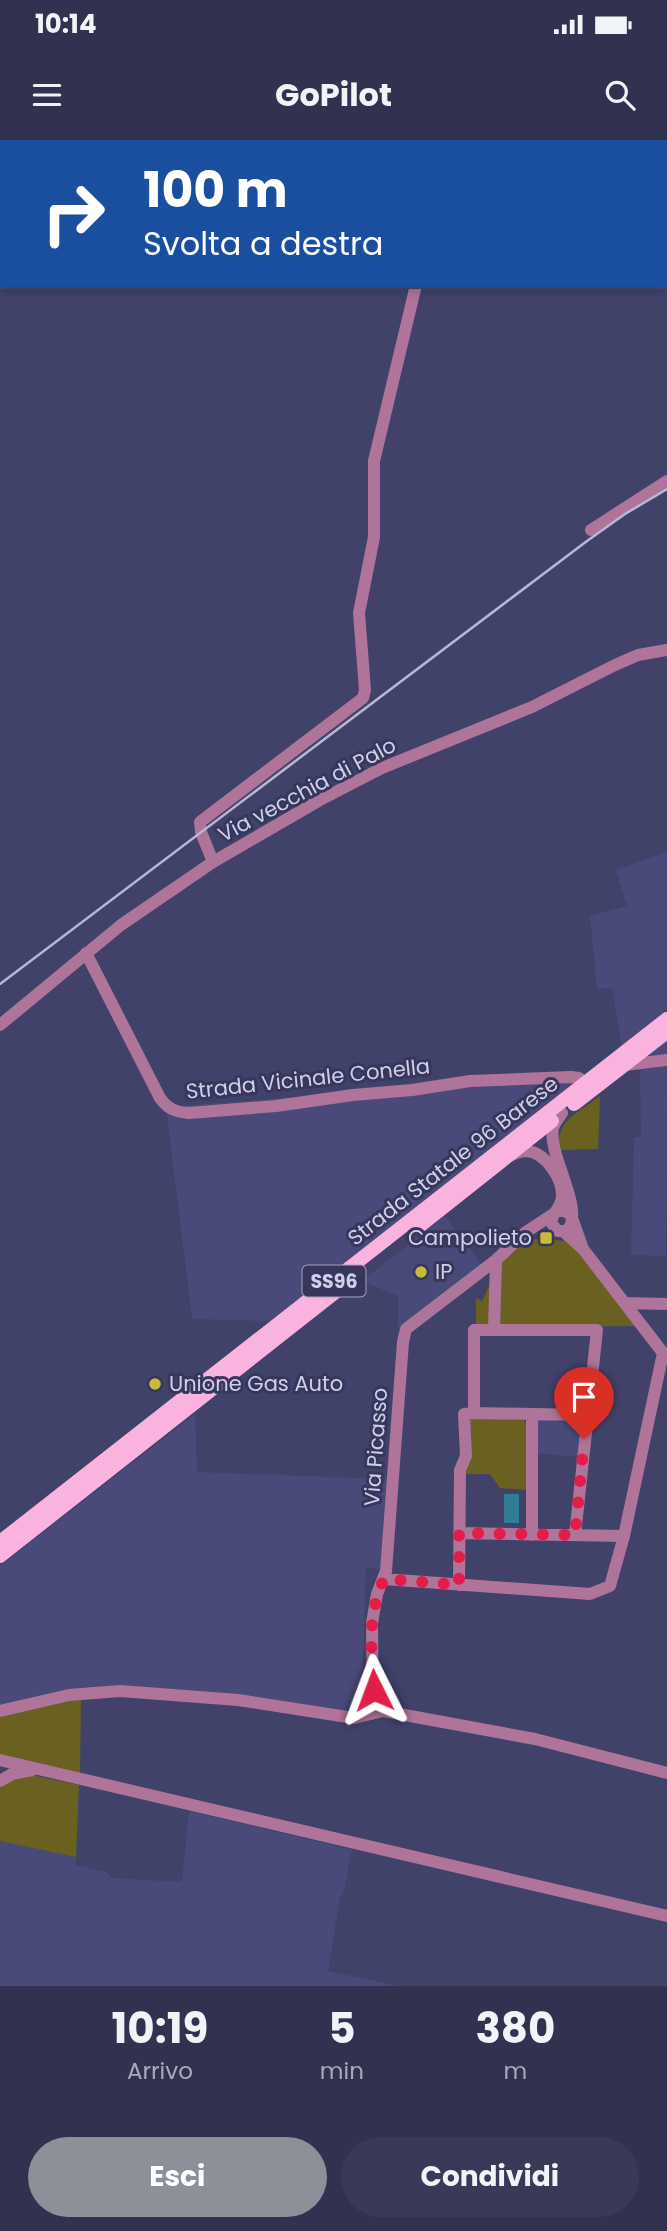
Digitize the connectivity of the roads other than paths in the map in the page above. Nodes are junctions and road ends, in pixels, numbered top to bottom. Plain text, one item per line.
1 (416, 287) edge
2 (667, 481) edge
3 (591, 530) dead end
4 (667, 650) edge
5 (214, 862) junction
6 (86, 953) junction
7 (667, 1019) edge
8 (0, 1025) edge
9 (667, 1032) edge
10 (667, 1060) edge
11 (625, 1065) junction
12 (584, 1083) junction
13 (562, 1113) junction
14 (508, 1157) junction
15 (555, 1213) junction
16 (572, 1219) junction
17 (562, 1232) junction
18 (520, 1239) junction
19 (583, 1250) junction
20 (496, 1260) junction
21 (625, 1303) junction
22 (667, 1304) edge
23 (494, 1330) junction
24 (474, 1413) junction
25 (532, 1414) junction
26 (587, 1415) junction
27 (459, 1533) junction
28 (532, 1535) junction
29 (575, 1535) junction
30 (624, 1536) junction
31 (0, 1542) edge
32 (0, 1556) edge
33 (384, 1579) junction
34 (459, 1585) junction
35 (0, 1711) edge
36 (373, 1712) junction
37 (0, 1760) edge
38 (45, 1770) junction
39 (667, 1773) edge
40 (0, 1781) edge
41 (667, 1916) edge

1 - 5 street
2 - 3 street
4 - 5 street, Via vecchia di Palo
5 - 6 street, Via vecchia di Palo
6 - 8 street, Via vecchia di Palo
6 - 12 street, Strada Vicinale Conella
7 - 12 main road, Strada Statale 96 Barese / SS96
9 - 11 main road, Strada Statale 96 Barese / SS96
10 - 11 street
11 - 13 main road, Strada Statale 96 Barese / SS96
12 - 31 main road, Strada Statale 96 Barese / SS96
13 - 14 main road, Strada Statale 96 Barese / SS96
13 - 16 street
14 - 15 street
14 - 32 main road, Strada Statale 96 Barese / SS96
15 - 16 street
15 - 17 street
15 - 18 street, Via Picasso
16 - 17 street
16 - 19 street
17 - 18 street
17 - 19 street
18 - 20 street, Via Picasso
19 - 21 street
20 - 23 street
20 - 33 street, Via Picasso
21 - 22 street
21 - 30 street
23 - 24 street
23 - 26 street
24 - 25 street
24 - 27 street
25 - 26 street
25 - 28 street
26 - 29 street
27 - 28 street
27 - 34 street
28 - 29 street
29 - 30 street
30 - 34 street
33 - 34 street
33 - 36 street, Via Picasso
35 - 36 street
36 - 39 street
37 - 38 street
38 - 40 street
38 - 41 street

